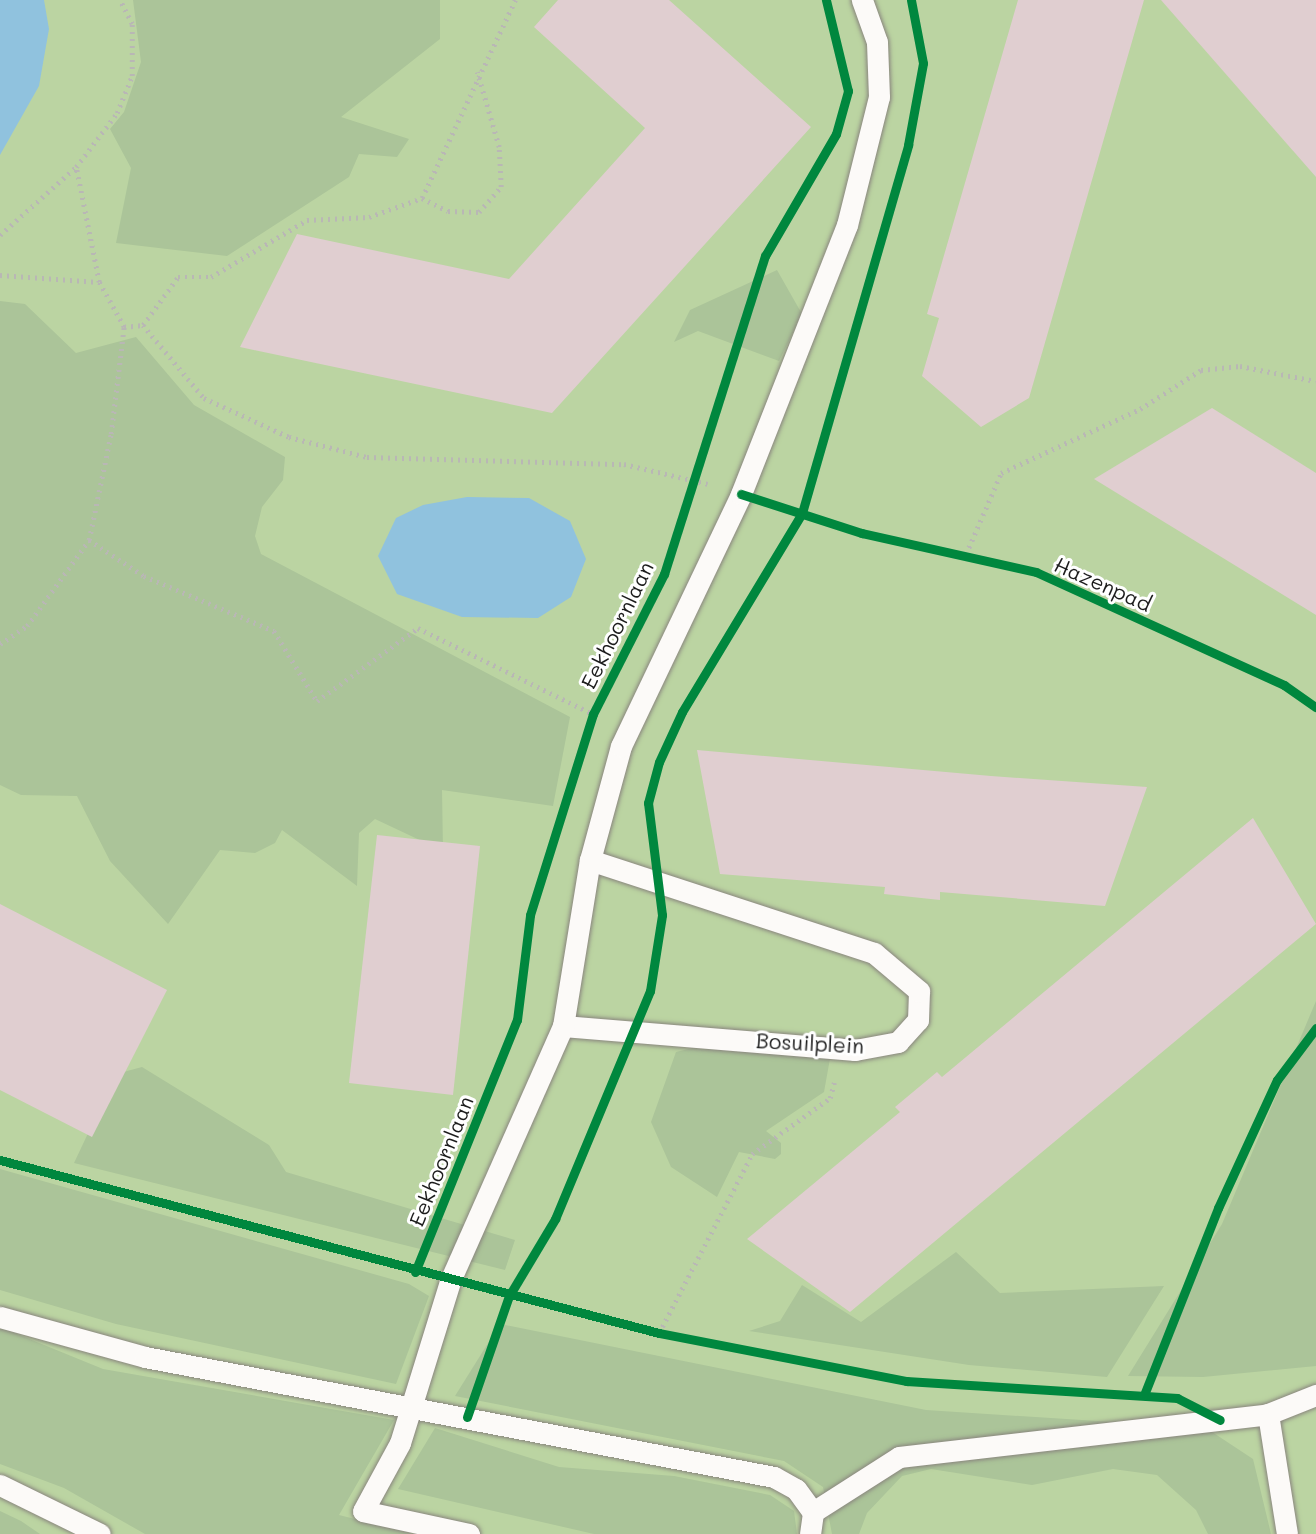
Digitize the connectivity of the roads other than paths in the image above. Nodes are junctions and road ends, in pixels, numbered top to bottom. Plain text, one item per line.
1 (862, 0) edge
2 (590, 860) junction
3 (562, 1026) junction
4 (0, 1317) edge
5 (1316, 1395) edge
6 (412, 1406) junction
7 (1268, 1414) junction
8 (0, 1485) edge
9 (813, 1512) junction
10 (100, 1534) edge
11 (469, 1534) edge
12 (810, 1534) edge
13 (1287, 1534) edge

1 - 2 lane
2 - 3 lane
2 - 3 lane, Bosuilplein
3 - 6 lane
4 - 6 lane
5 - 7 lane
6 - 9 lane
6 - 11 lane
7 - 9 lane
7 - 13 lane
8 - 10 lane
9 - 12 lane

